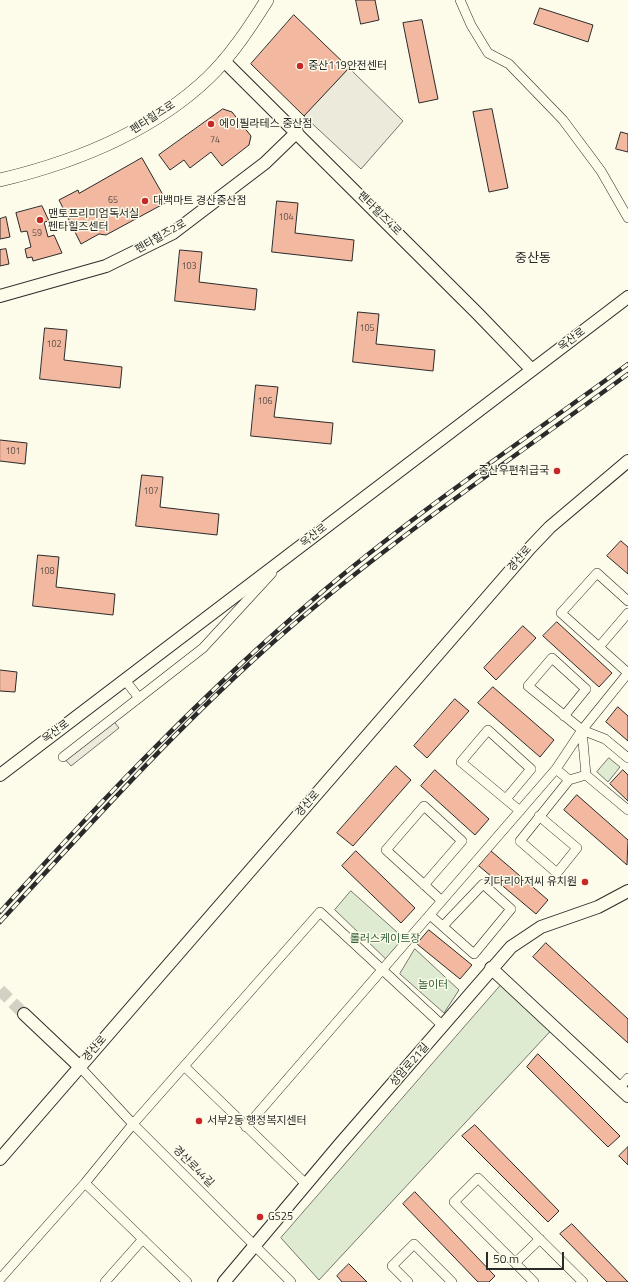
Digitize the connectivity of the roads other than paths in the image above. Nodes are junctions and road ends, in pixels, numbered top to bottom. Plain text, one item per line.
1 (267, 0) edge
2 (460, 0) edge
3 (224, 61) junction
4 (296, 132) junction
5 (0, 180) edge
6 (628, 218) edge
7 (0, 296) edge
8 (628, 297) edge
9 (532, 370) junction
10 (628, 461) edge
11 (287, 557) junction
12 (628, 601) edge
13 (628, 613) edge
14 (599, 647) junction
15 (125, 680) junction
16 (139, 698) junction
17 (564, 716) junction
18 (582, 730) junction
19 (63, 757) dead end
20 (628, 758) edge
21 (556, 769) junction
22 (0, 775) edge
23 (586, 775) junction
24 (569, 780) junction
25 (506, 799) junction
26 (628, 810) edge
27 (520, 811) junction
28 (539, 816) junction
29 (424, 885) junction
30 (628, 891) edge
31 (442, 901) junction
32 (430, 915) junction
33 (443, 926) junction
34 (491, 968) junction
35 (382, 970) junction
36 (24, 1014) tunnel mouth
37 (443, 1026) junction
38 (184, 1066) junction
39 (80, 1067) junction
40 (628, 1078) edge
41 (624, 1092) edge
42 (133, 1124) junction
43 (246, 1127) junction
44 (0, 1159) edge
45 (85, 1183) junction
46 (307, 1185) junction
47 (143, 1239) junction
48 (540, 1239) junction
49 (256, 1247) junction
50 (515, 1263) junction
51 (0, 1279) edge
52 (105, 1282) edge
53 (187, 1282) edge
54 (224, 1282) edge
55 (291, 1282) edge
56 (408, 1282) edge
57 (452, 1282) edge
58 (534, 1282) edge
59 (583, 1282) edge

1 - 3 main road, 펜타힐즈로
2 - 6 street
3 - 4 street, 펜타힐즈4로
3 - 5 main road, 펜타힐즈로
4 - 7 street, 펜타힐즈2로
4 - 9 street, 펜타힐즈4로
8 - 9 street, 옥산로
9 - 11 street, 옥산로
10 - 39 street, 경산로
11 - 15 street, 옥산로
11 - 16 street
12 - 14 street
13 - 14 street
14 - 18 street
15 - 16 street
15 - 22 street, 옥산로
16 - 19 street
17 - 17 street
17 - 18 street
18 - 20 street
18 - 21 street
18 - 23 street
21 - 24 street
21 - 27 street
23 - 24 street
23 - 26 street
24 - 28 street
25 - 25 street
25 - 27 street
27 - 31 street
28 - 28 street
29 - 29 street
29 - 31 street
30 - 34 street, 성암로21길
31 - 32 street
32 - 33 street
32 - 35 street
33 - 33 street
34 - 37 street, 성암로21길
34 - 41 street
35 - 37 street
35 - 38 street
35 - 43 street
36 - 39 street
37 - 46 street, 성암로21길
38 - 42 street
38 - 43 street
39 - 42 street, 경산로44길
39 - 44 street, 경산로
40 - 41 street
42 - 45 street
42 - 49 street, 경산로44길
43 - 46 street
45 - 47 street
45 - 51 street
46 - 49 street, 성암로21길
47 - 52 street
47 - 53 street
48 - 50 street
48 - 50 street
48 - 59 street
49 - 54 street, 성암로21길
49 - 55 street, 경산로44길
50 - 58 street
56 - 57 street

